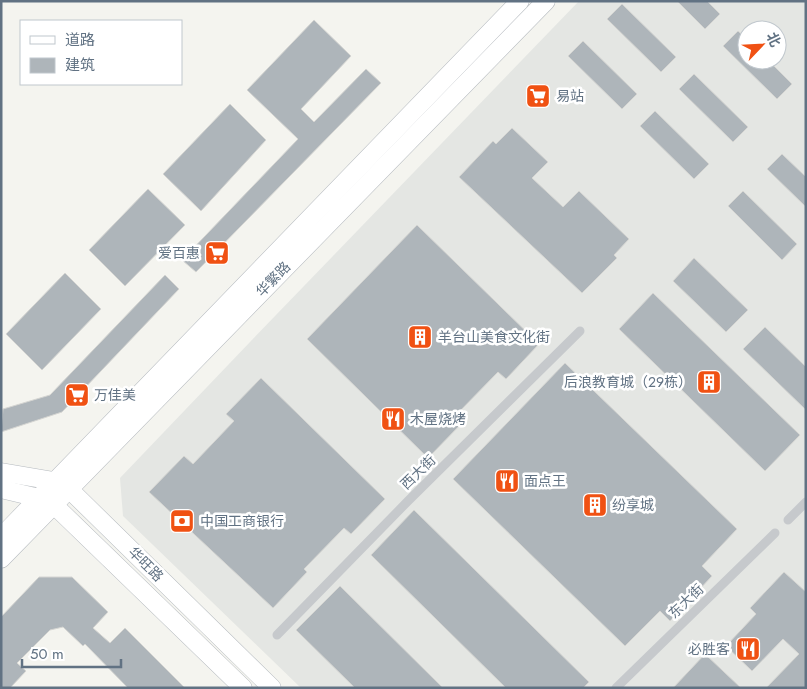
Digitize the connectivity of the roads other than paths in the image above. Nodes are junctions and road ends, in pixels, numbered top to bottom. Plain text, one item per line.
1 (520, 1) edge
2 (546, 1) edge
3 (580, 331) dead end
4 (1, 472) edge
5 (61, 485) junction
6 (1, 489) edge
7 (46, 501) junction
8 (806, 502) edge
9 (788, 520) dead end
10 (775, 533) dead end
11 (1, 536) edge
12 (1, 559) edge
13 (277, 635) dead end
14 (243, 688) edge
15 (272, 688) edge
16 (616, 688) edge

1 - 5 main road, 华繁路
2 - 5 main road, 华繁路
3 - 13 street, 西大街
4 - 5 main road
5 - 7 main road, 华繁路
5 - 15 main road, 华旺路
6 - 7 main road
7 - 11 main road, 华繁路
7 - 12 main road, 华繁路
7 - 14 main road, 华旺路
8 - 9 street
10 - 16 street, 东大街

